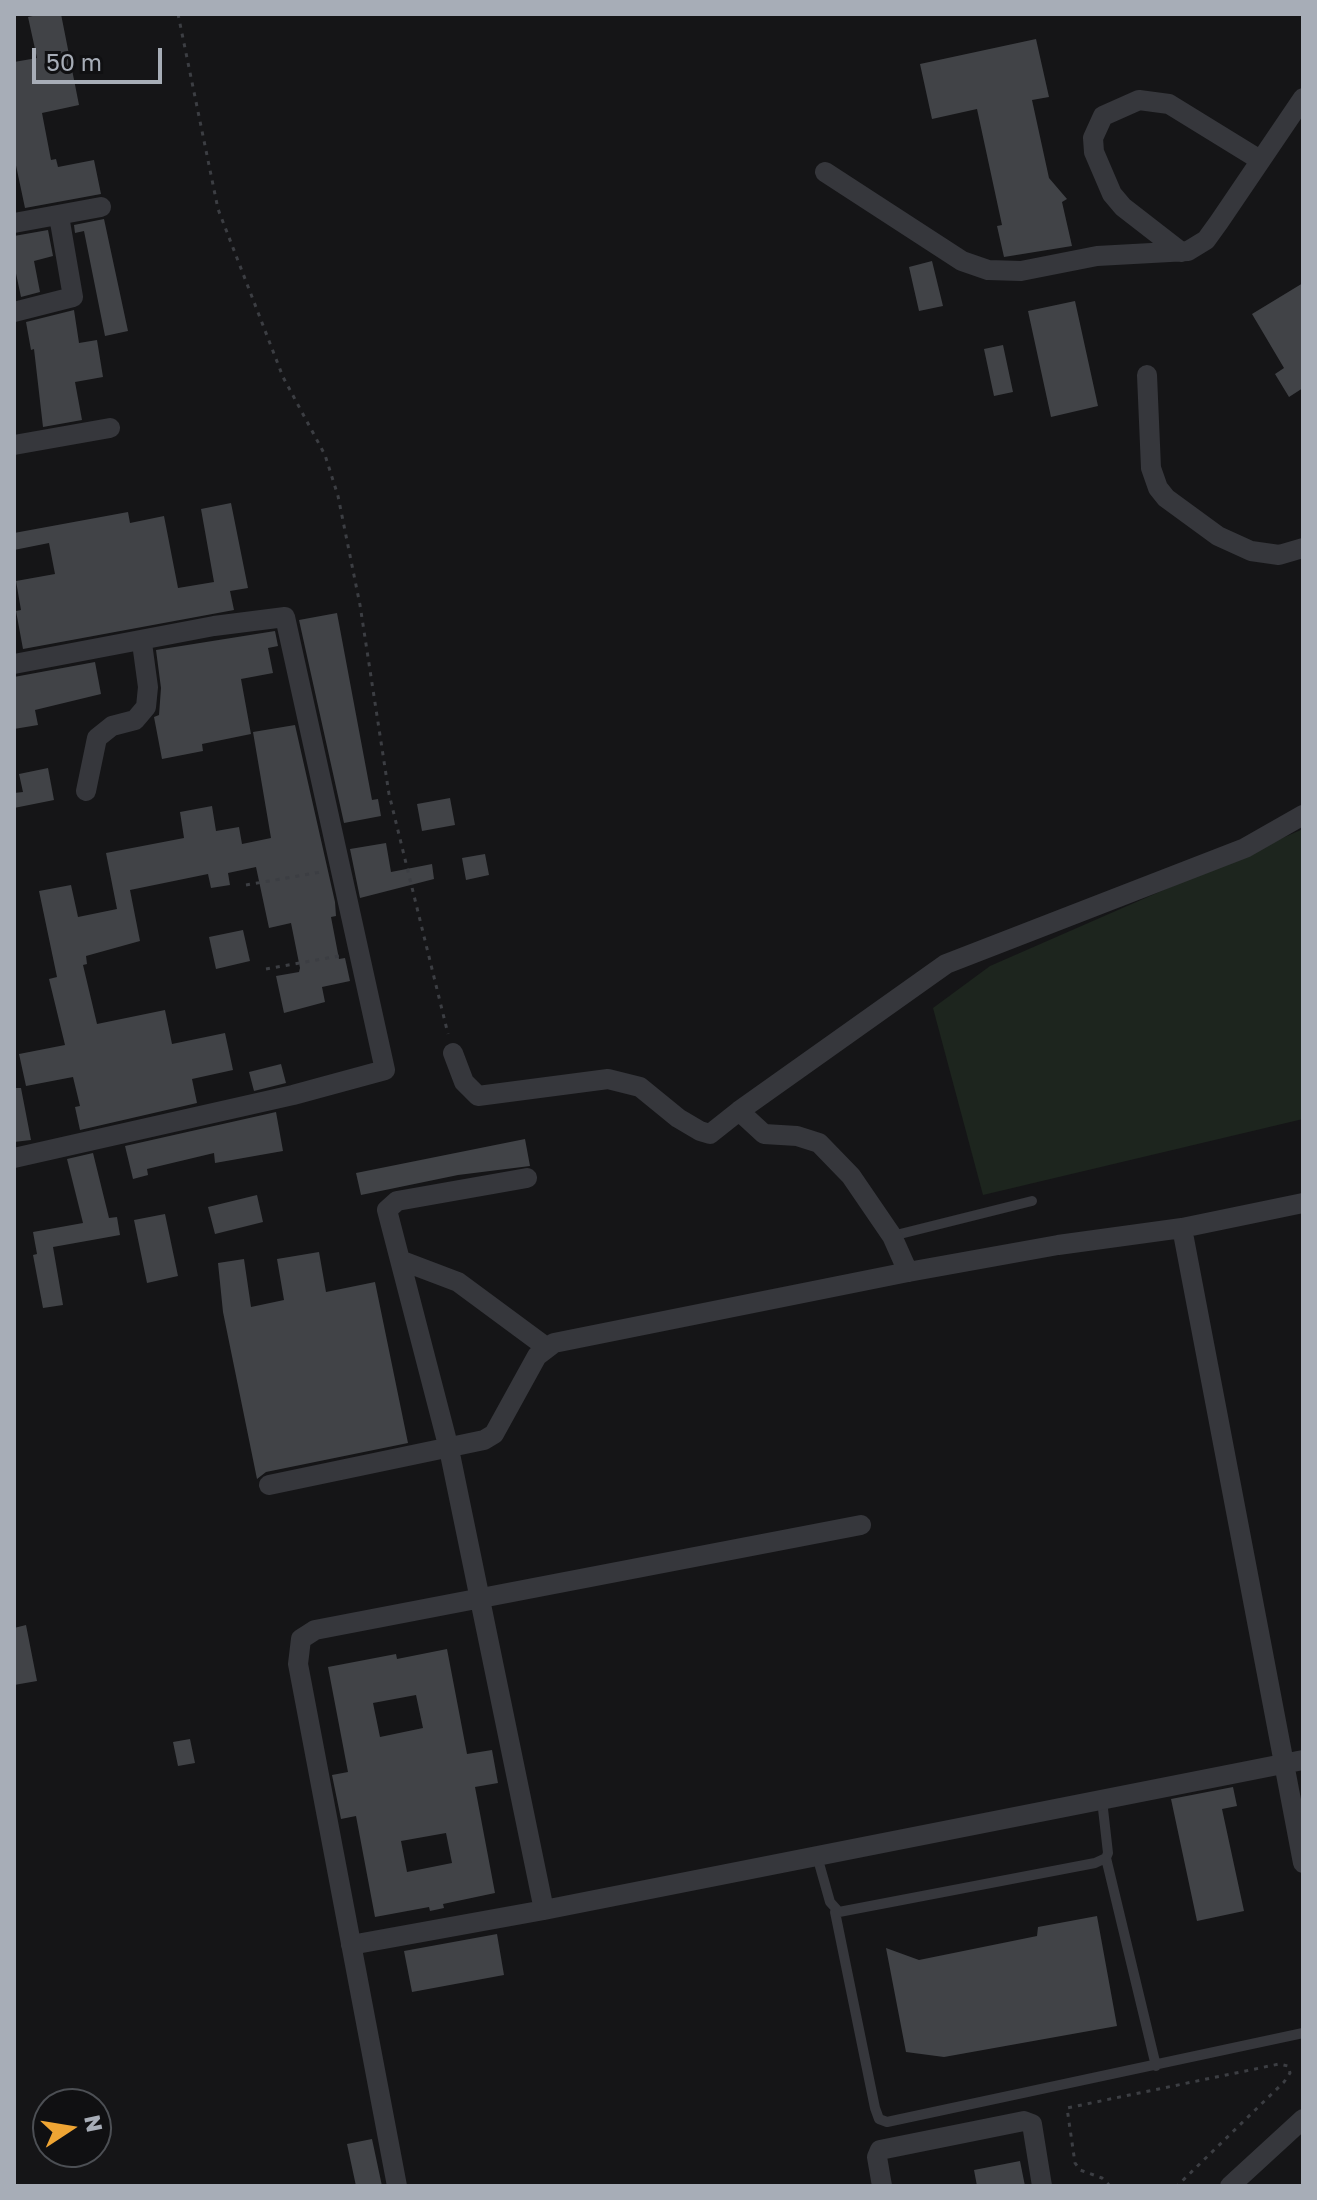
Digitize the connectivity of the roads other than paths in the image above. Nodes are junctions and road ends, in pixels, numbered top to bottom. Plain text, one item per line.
1 (1303, 98) edge
2 (1260, 160) junction
3 (825, 172) dead end
4 (101, 207) dead end
5 (59, 216) junction
6 (14, 223) edge
7 (1181, 252) junction
8 (14, 312) edge
9 (1147, 375) dead end
10 (110, 428) dead end
11 (14, 445) edge
12 (1303, 548) edge
13 (142, 643) junction
14 (14, 664) edge
15 (86, 791) dead end
16 (1303, 815) edge
17 (453, 1053) road end
18 (739, 1111) junction
19 (14, 1158) edge
20 (527, 1178) dead end
21 (1032, 1201) dead end
22 (1303, 1203) edge
23 (1182, 1228) junction
24 (892, 1236) junction
25 (400, 1260) junction
26 (908, 1272) junction
27 (546, 1347) junction
28 (449, 1449) junction
29 (269, 1485) dead end
30 (861, 1525) dead end
31 (482, 1598) junction
32 (1293, 1762) edge
33 (1102, 1800) junction
34 (817, 1856) junction
35 (1106, 1858) junction
36 (1303, 1863) edge
37 (544, 1910) junction
38 (835, 1912) junction
39 (351, 1945) junction
40 (1303, 2033) edge
41 (1156, 2066) junction
42 (1303, 2119) edge
43 (397, 2186) edge
44 (882, 2186) edge
45 (1042, 2186) edge
46 (1230, 2186) edge

1 - 2 street
2 - 7 street
2 - 7 street
3 - 7 street
4 - 5 street
5 - 6 street
5 - 8 street
9 - 12 street
10 - 11 street
13 - 14 street
13 - 15 street
13 - 19 street
16 - 18 street
17 - 18 street
18 - 24 street
20 - 25 street
21 - 24 lane
22 - 23 street
23 - 26 street
23 - 32 street
24 - 26 street
25 - 27 street
25 - 28 street
26 - 27 street
27 - 28 street
28 - 29 street
28 - 31 street
30 - 31 street
31 - 37 street
31 - 39 street
32 - 33 street
32 - 36 street
33 - 34 street
33 - 35 lane
34 - 37 street
34 - 38 lane
35 - 38 lane
35 - 41 lane
37 - 39 street
38 - 41 lane
39 - 43 street
40 - 41 lane
42 - 46 street
44 - 45 street

